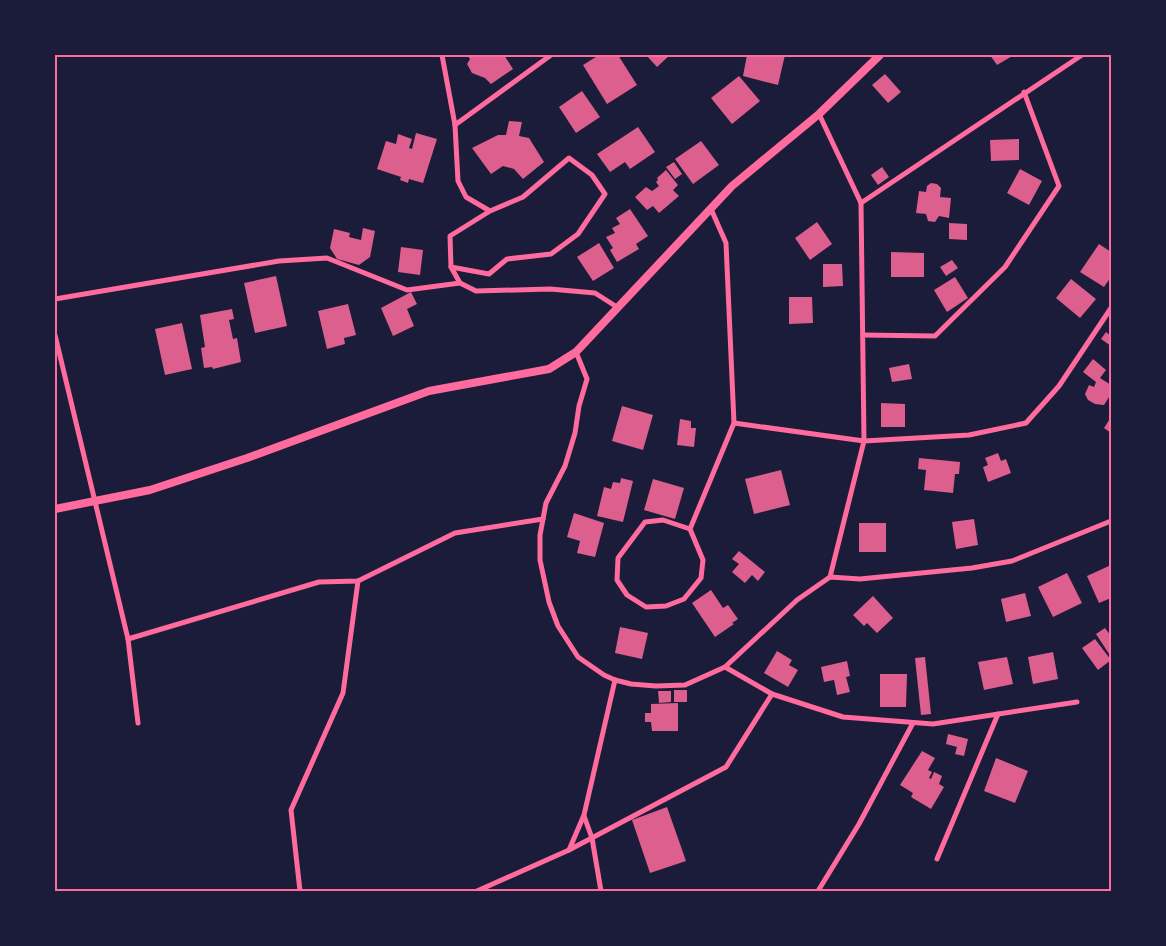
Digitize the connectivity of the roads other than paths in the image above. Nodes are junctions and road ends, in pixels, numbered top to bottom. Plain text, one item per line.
1 (442, 55) edge
2 (551, 55) edge
3 (880, 55) edge
4 (1082, 55) edge
5 (1024, 92) junction
6 (819, 114) junction
7 (455, 125) junction
8 (861, 204) junction
9 (711, 209) junction
10 (490, 211) junction
11 (451, 267) junction
12 (460, 283) junction
13 (55, 299) edge
14 (617, 307) junction
15 (1111, 308) edge
16 (55, 335) edge
17 (863, 336) junction
18 (576, 352) junction
19 (734, 423) junction
20 (864, 441) junction
21 (97, 500) junction
22 (55, 509) edge
23 (543, 520) junction
24 (1111, 521) edge
25 (690, 529) junction
26 (830, 577) junction
27 (358, 580) junction
28 (128, 639) junction
29 (725, 667) junction
30 (615, 680) junction
31 (772, 694) junction
32 (1077, 702) dead end
33 (998, 714) junction
34 (138, 723) dead end
35 (913, 723) junction
36 (584, 815) junction
37 (592, 838) junction
38 (569, 850) junction
39 (936, 859) dead end
40 (300, 891) edge
41 (477, 891) edge
42 (601, 891) edge
43 (818, 891) edge

1 - 7 street
2 - 7 street
3 - 6 street
4 - 5 street
5 - 8 street
5 - 17 street
6 - 8 street
6 - 9 street
7 - 10 street
8 - 17 street
9 - 14 street
9 - 19 street
10 - 11 street
10 - 11 street
11 - 12 street
12 - 13 street
12 - 14 street
14 - 18 street
15 - 20 street
16 - 21 street
17 - 20 street
18 - 21 street
18 - 23 street
19 - 20 street
19 - 25 street
20 - 26 street
21 - 22 street
21 - 28 street
23 - 27 street
23 - 30 street
24 - 26 street
25 - 25 street
26 - 29 street
27 - 28 street
27 - 40 street
28 - 34 street
29 - 30 street
29 - 31 street
30 - 36 street
31 - 35 street
31 - 37 street
32 - 33 street
33 - 35 street
33 - 39 street
35 - 43 street
36 - 37 street
36 - 38 street
37 - 38 street
37 - 42 street
38 - 41 street

